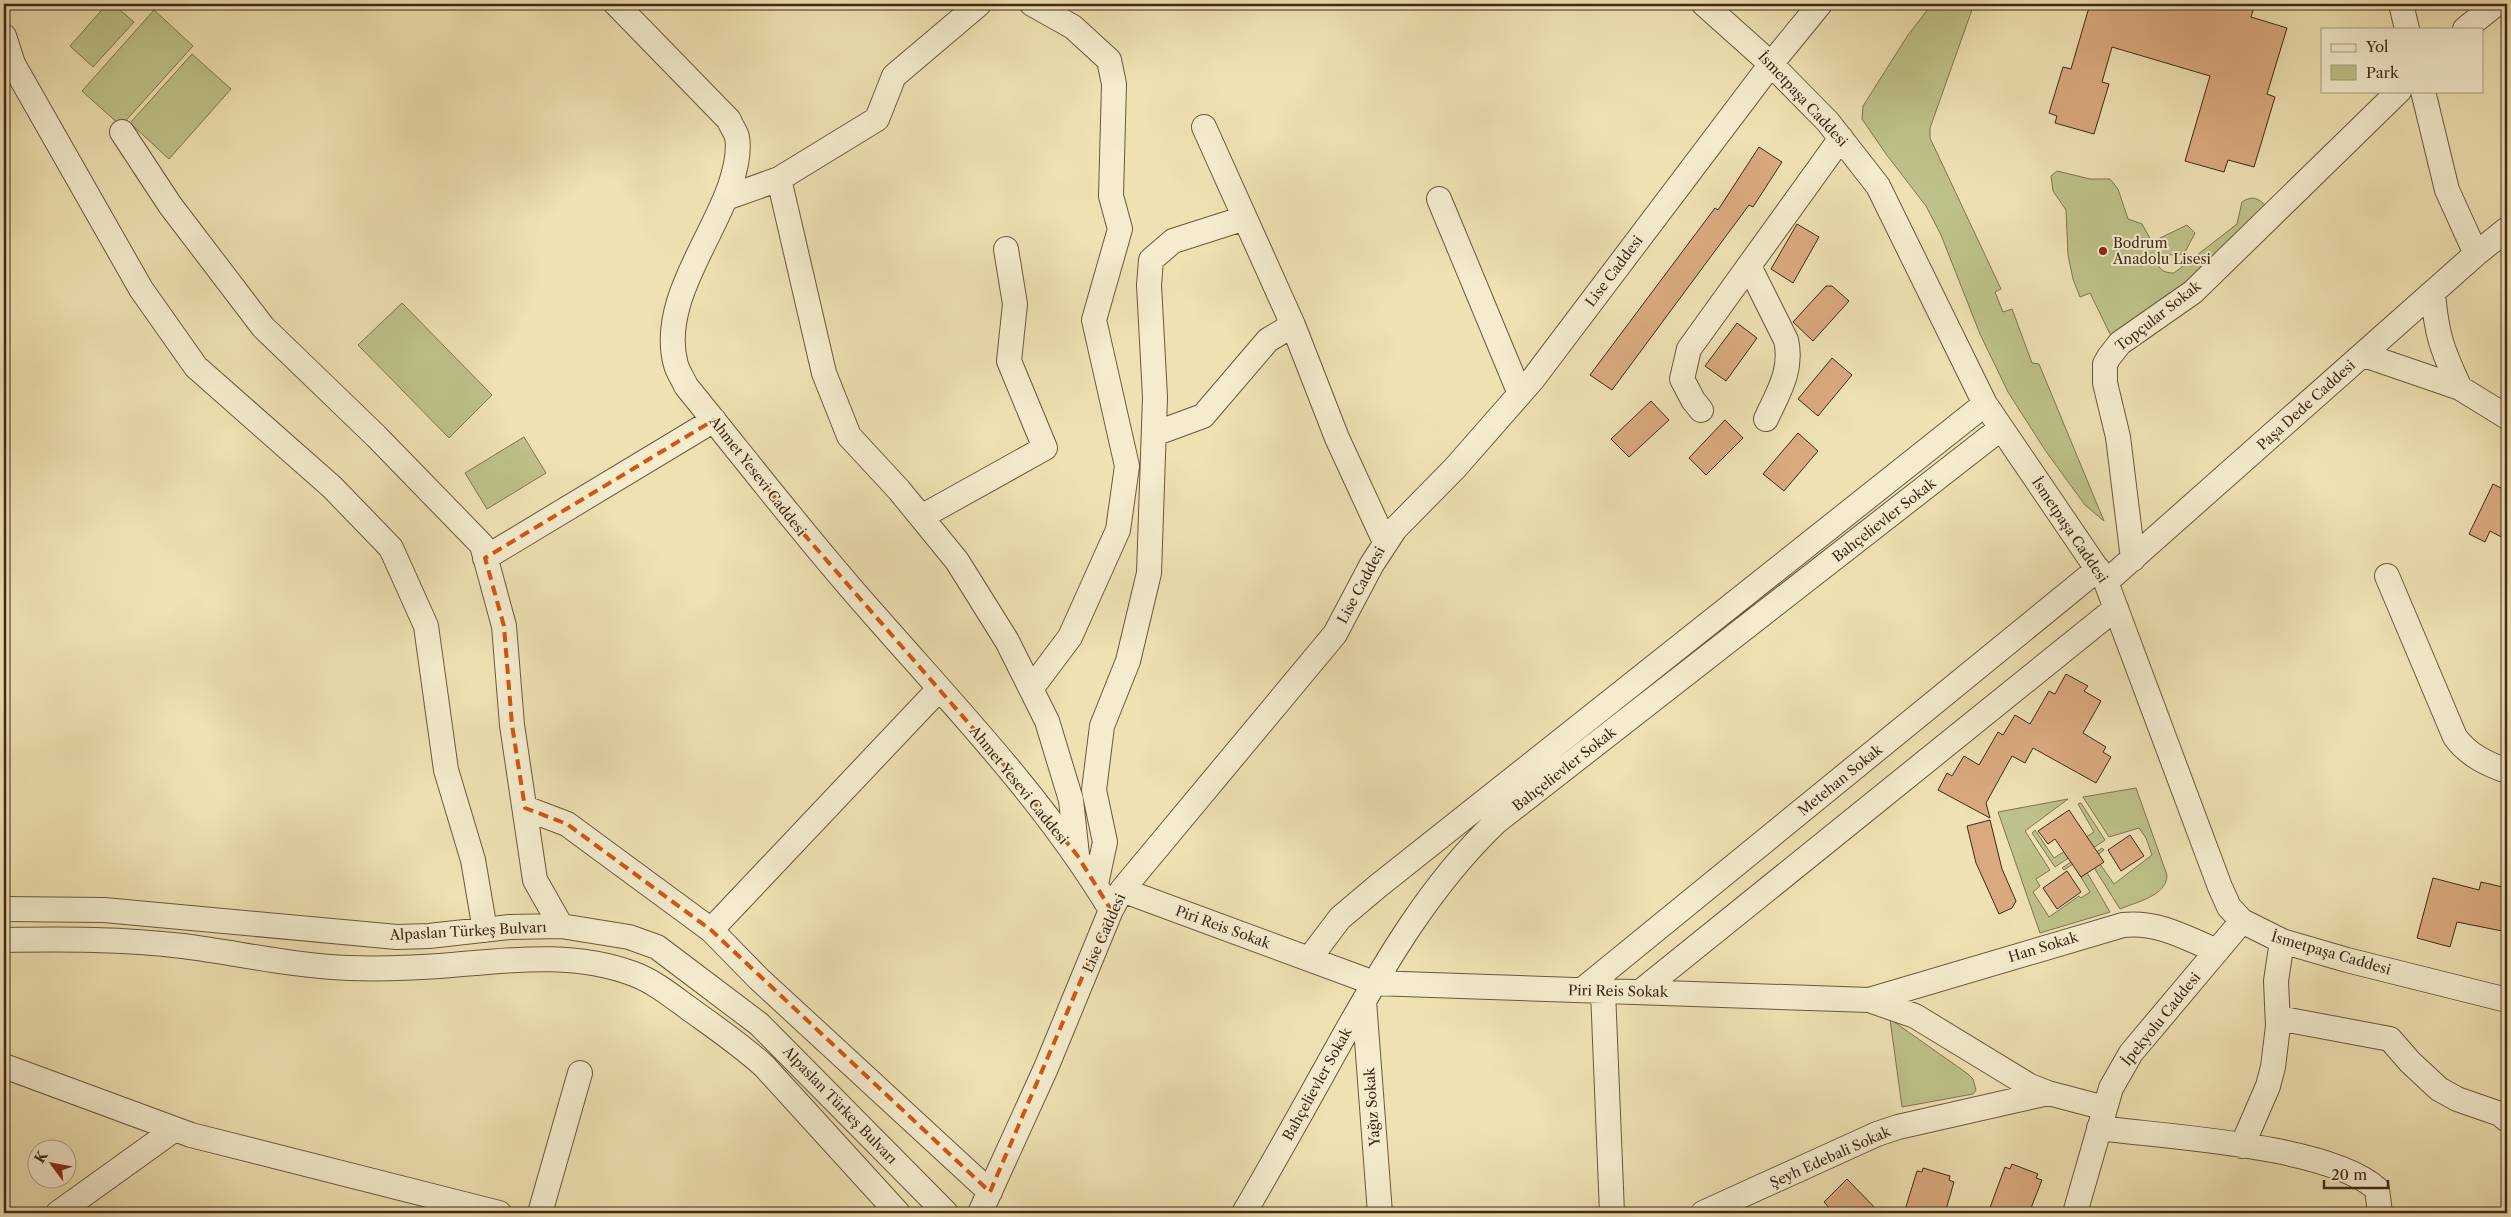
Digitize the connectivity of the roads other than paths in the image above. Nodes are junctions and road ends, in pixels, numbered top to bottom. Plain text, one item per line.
1 (616, 4) edge
2 (979, 4) edge
3 (1032, 4) edge
4 (1704, 4) edge
5 (1820, 4) edge
6 (2401, 4) edge
7 (2496, 4) edge
8 (2407, 28) edge
9 (2466, 28) edge
10 (4, 36) edge
11 (1772, 64) junction
12 (2398, 92) edge
13 (2423, 92) edge
14 (1204, 127) dead end
15 (122, 132) dead end
16 (1841, 138) junction
17 (779, 179) junction
18 (726, 198) junction
19 (1439, 199) dead end
20 (1245, 218) junction
21 (2507, 229) edge
22 (1006, 249) dead end
23 (2476, 254) junction
24 (1749, 266) junction
25 (2433, 292) junction
26 (1293, 324) junction
27 (2364, 354) junction
28 (2460, 388) junction
29 (1520, 394) junction
30 (1985, 404) junction
31 (1701, 410) dead end
32 (2507, 417) edge
33 (1766, 419) dead end
34 (714, 420) junction
35 (2000, 429) junction
36 (1154, 434) junction
37 (922, 517) junction
38 (1385, 542) junction
39 (486, 558) junction
40 (2133, 559) junction
41 (2102, 576) junction
42 (2386, 576) dead end
43 (2116, 608) junction
44 (1031, 689) junction
45 (939, 690) junction
46 (2507, 771) edge
47 (525, 808) junction
48 (1077, 855) junction
49 (1096, 884) junction
50 (1117, 900) junction
51 (4, 909) edge
52 (2242, 921) junction
53 (561, 926) junction
54 (486, 930) junction
55 (711, 930) junction
56 (4, 940) edge
57 (2282, 941) junction
58 (2217, 951) junction
59 (1308, 959) junction
60 (1593, 991) junction
61 (1369, 992) junction
62 (1640, 992) junction
63 (1869, 1000) junction
64 (2507, 1000) edge
65 (2278, 1018) junction
66 (4, 1066) edge
67 (580, 1073) dead end
68 (2048, 1093) junction
69 (2102, 1118) junction
70 (2507, 1120) edge
71 (175, 1129) junction
72 (2242, 1146) junction
73 (990, 1192) junction
74 (58, 1213) edge
75 (499, 1213) edge
76 (540, 1213) edge
77 (898, 1213) edge
78 (946, 1213) edge
79 (980, 1213) edge
80 (1244, 1213) edge
81 (1380, 1213) edge
82 (1612, 1213) edge
83 (1703, 1213) edge
84 (2075, 1213) edge
85 (2380, 1213) edge

1 - 18 street, Ahmet Yesevi Caddesi
2 - 17 street
3 - 44 street
4 - 11 street, İsmetpaşa Caddesi
5 - 11 street, Lise Caddesi
6 - 8 street
7 - 9 street
10 - 54 street
11 - 16 street, İsmetpaşa Caddesi
11 - 29 street, Lise Caddesi
12 - 40 street, Topçular Sokak
13 - 23 street
14 - 20 street
15 - 39 street
16 - 24 street
16 - 30 street, İsmetpaşa Caddesi
17 - 18 street
17 - 37 street
18 - 34 street, Ahmet Yesevi Caddesi
19 - 29 street
20 - 26 street
20 - 36 street
21 - 23 street, Paşa Dede Caddesi
22 - 37 street
23 - 25 street, Paşa Dede Caddesi
24 - 31 street
24 - 33 street
25 - 27 street, Paşa Dede Caddesi
25 - 28 street
26 - 36 street
26 - 38 street
27 - 28 street
27 - 40 street, Paşa Dede Caddesi
28 - 32 street
29 - 38 street, Lise Caddesi
30 - 35 street, İsmetpaşa Caddesi
30 - 59 street
34 - 39 street
34 - 45 street, Ahmet Yesevi Caddesi
35 - 41 street, İsmetpaşa Caddesi
35 - 61 street, Bahçelievler Sokak
36 - 49 street
37 - 44 street
38 - 50 street, Lise Caddesi
39 - 47 street
40 - 41 street, Paşa Dede Caddesi
41 - 43 street, İsmetpaşa Caddesi
41 - 60 street, Metehan Sokak
42 - 46 street
43 - 52 street, İsmetpaşa Caddesi
43 - 62 street
44 - 48 street
45 - 48 street, Ahmet Yesevi Caddesi
45 - 55 street
47 - 53 street
47 - 55 street
48 - 49 street, Ahmet Yesevi Caddesi
49 - 50 street, Ahmet Yesevi Caddesi
50 - 59 street, Piri Reis Sokak
50 - 73 street, Lise Caddesi
51 - 54 street, Alpaslan Türkeş Bulvarı
52 - 57 street, İsmetpaşa Caddesi
52 - 58 street, İpekyolu Caddesi
53 - 54 street, Alpaslan Türkeş Bulvarı
53 - 78 street, Alpaslan Türkeş Bulvarı
55 - 73 street
56 - 77 street, Alpaslan Türkeş Bulvarı
57 - 64 street, İsmetpaşa Caddesi
57 - 65 street
58 - 63 street, Han Sokak
58 - 69 street, İpekyolu Caddesi
59 - 61 street, Piri Reis Sokak
60 - 61 street, Piri Reis Sokak
60 - 62 street, Piri Reis Sokak
60 - 82 street
61 - 80 street, Bahçelievler Sokak
61 - 81 street, Yağız Sokak
62 - 63 street, Piri Reis Sokak
63 - 68 street, Piri Reis Sokak
65 - 70 street
65 - 72 street
66 - 71 street
67 - 76 street
68 - 69 street, Piri Reis Sokak
68 - 83 street, Şeyh Edebali Sokak
69 - 72 street, Piri Reis Sokak
69 - 84 street, İpekyolu Caddesi
71 - 74 street
71 - 75 street
72 - 85 street, Piri Reis Sokak
73 - 79 street, Lise Caddesi

